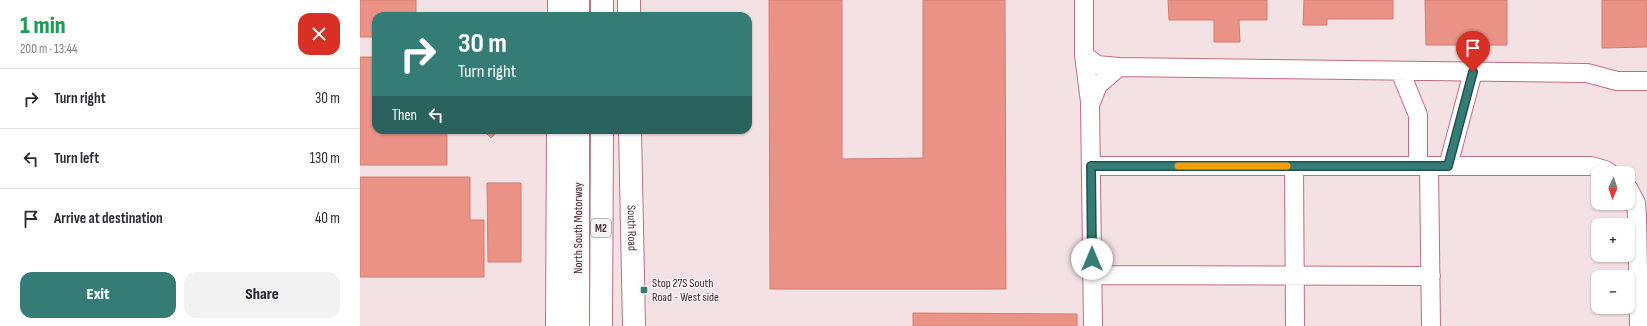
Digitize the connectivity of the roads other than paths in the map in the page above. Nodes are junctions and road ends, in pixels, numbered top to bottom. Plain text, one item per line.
1 (559, 0) edge
2 (578, 0) edge
3 (602, 0) edge
4 (629, 0) edge
5 (1084, 0) edge
6 (559, 12) edge
7 (578, 12) edge
8 (602, 12) edge
9 (629, 12) edge
10 (1084, 55) junction
11 (1119, 67) junction
12 (1400, 71) junction
13 (1473, 72) junction
14 (1647, 81) edge
15 (1090, 105) junction
16 (558, 134) edge
17 (578, 134) edge
18 (602, 134) edge
19 (630, 134) edge
20 (1091, 166) junction
21 (1294, 166) junction
22 (1424, 166) junction
23 (1448, 166) junction
24 (1591, 166) edge
25 (1635, 201) edge
26 (1092, 275) junction
27 (1295, 275) junction
28 (1430, 276) junction
29 (557, 326) edge
30 (578, 326) edge
31 (601, 326) edge
32 (634, 326) edge
33 (1093, 326) edge
34 (1295, 326) edge
35 (1431, 326) edge
36 (1639, 326) edge

1 - 6 highway
2 - 7 highway
3 - 8 highway
4 - 9 highway
5 - 10 lane
10 - 11 lane
10 - 15 lane
11 - 12 lane
11 - 15 lane
12 - 13 lane
12 - 22 lane
13 - 14 lane
13 - 23 lane
15 - 20 lane
16 - 29 highway
17 - 30 highway, North South Motorway / M2
18 - 31 highway, North South Motorway / M2
19 - 32 highway, South Road
20 - 21 lane
20 - 26 lane
21 - 22 lane
21 - 27 lane
22 - 23 lane
22 - 28 lane
23 - 24 lane
25 - 36 lane
26 - 27 lane
26 - 33 lane
27 - 28 lane
27 - 34 lane
28 - 35 lane

